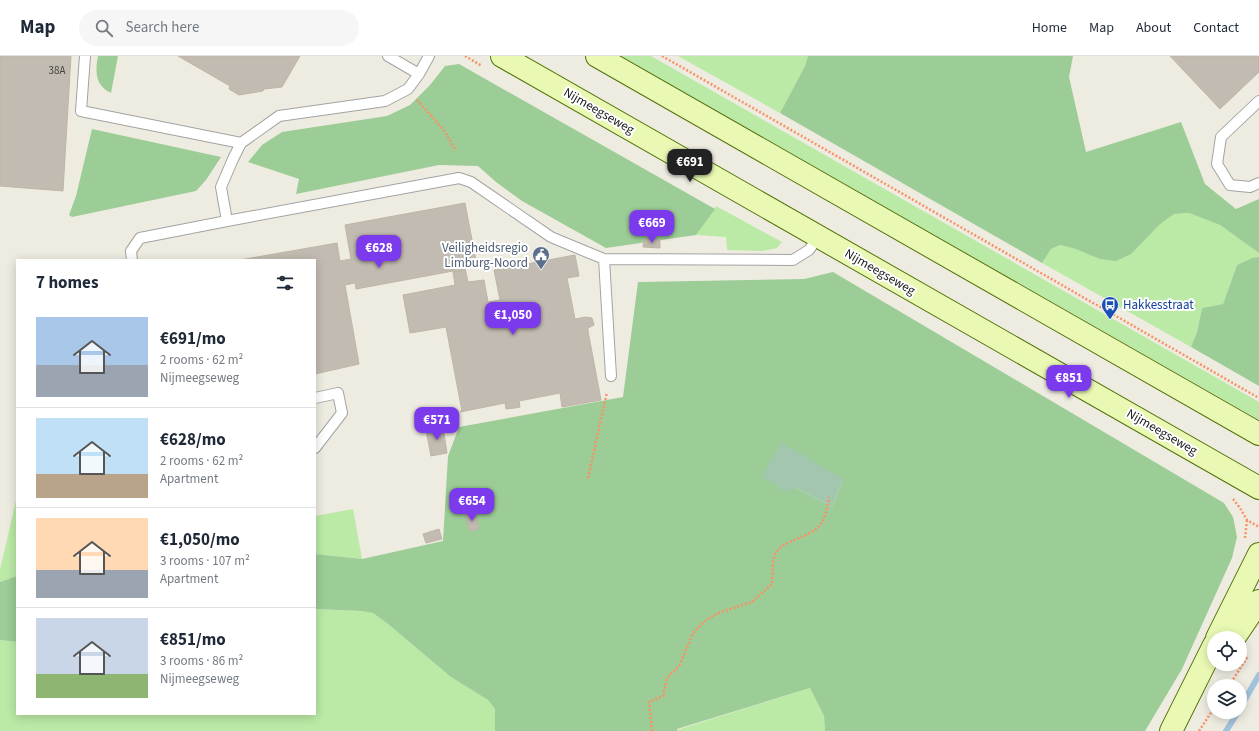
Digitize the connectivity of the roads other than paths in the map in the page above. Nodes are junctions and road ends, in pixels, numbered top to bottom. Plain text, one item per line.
1 (85, 56) edge
2 (388, 56) edge
3 (429, 56) edge
4 (502, 56) edge
5 (597, 56) edge
6 (419, 74) junction
7 (1259, 101) edge
8 (241, 143) junction
9 (1259, 183) edge
10 (227, 221) junction
11 (818, 237) junction
12 (132, 259) edge
13 (604, 259) junction
14 (611, 376) road end
15 (316, 398) edge
16 (1259, 434) edge
17 (316, 447) edge
18 (1259, 488) edge
19 (1259, 554) edge
20 (1259, 601) edge
21 (1220, 631) edge
22 (1239, 631) edge
23 (1207, 659) edge
24 (1212, 671) edge
25 (1172, 731) edge

1 - 8 lane
2 - 6 lane
3 - 6 lane
4 - 11 main road, Nijmeegseweg
5 - 16 main road
6 - 8 lane
7 - 9 lane
8 - 10 lane
10 - 12 lane
10 - 13 lane
11 - 13 lane
11 - 18 main road, Nijmeegseweg
13 - 14 lane
15 - 17 lane
19 - 21 main road
20 - 22 main road
23 - 25 main road
24 - 25 main road

